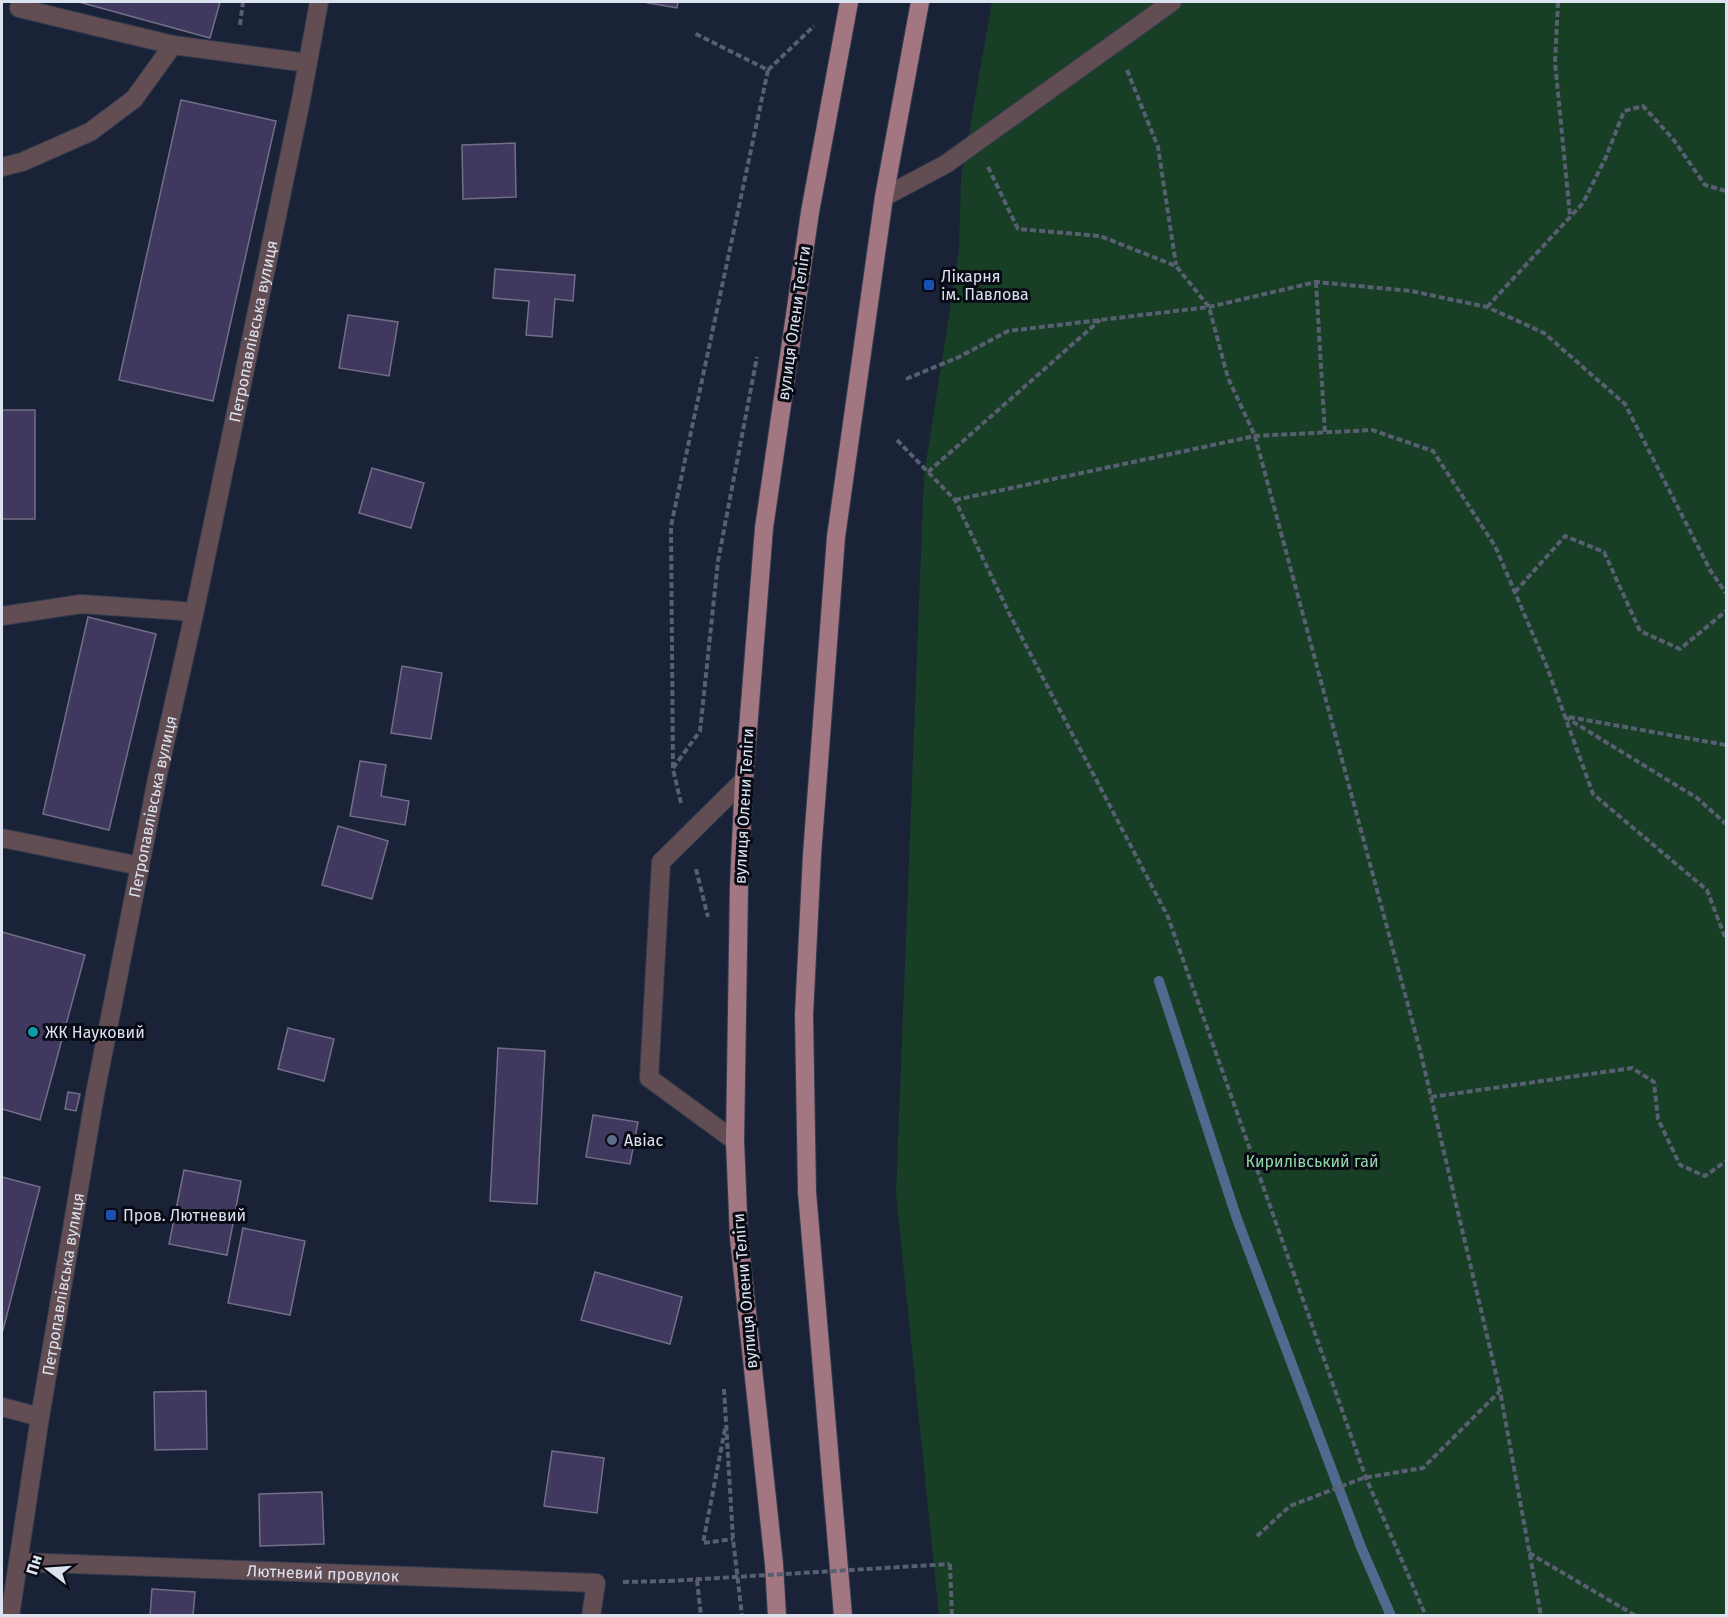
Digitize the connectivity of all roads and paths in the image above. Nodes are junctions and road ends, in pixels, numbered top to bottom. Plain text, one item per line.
1 (319, 2) edge
2 (849, 2) edge
3 (920, 2) edge
4 (1172, 2) edge
5 (1558, 2) edge
6 (19, 8) dead end
7 (694, 33) dead end
8 (813, 37) dead end
9 (1116, 42) junction
10 (172, 45) junction
11 (308, 63) junction
12 (768, 70) junction
13 (975, 142) junction
14 (2, 166) edge
15 (1726, 190) edge
16 (884, 197) junction
17 (1570, 217) junction
18 (1176, 266) junction
19 (1316, 282) junction
20 (1209, 307) junction
21 (1487, 307) junction
22 (1101, 319) junction
23 (758, 353) dead end
24 (906, 379) dead end
25 (1325, 434) junction
26 (1255, 436) junction
27 (897, 440) dead end
28 (928, 472) junction
29 (955, 500) junction
30 (1515, 592) junction
31 (1726, 593) edge
32 (1726, 611) edge
33 (194, 614) junction
34 (2, 616) edge
35 (1565, 717) junction
36 (1726, 745) edge
37 (673, 769) junction
38 (744, 780) junction
39 (1726, 824) edge
40 (688, 836) junction
41 (2, 838) edge
42 (140, 866) junction
43 (708, 927) dead end
44 (1726, 940) edge
45 (1431, 1097) junction
46 (735, 1141) junction
47 (1726, 1161) edge
48 (724, 1388) dead end
49 (1500, 1391) junction
50 (2, 1407) edge
51 (40, 1417) junction
52 (726, 1422) junction
53 (1364, 1478) junction
54 (1257, 1536) dead end
55 (733, 1539) junction
56 (1529, 1553) junction
57 (19, 1562) junction
58 (697, 1580) junction
59 (596, 1583) junction
60 (10, 1616) edge
61 (591, 1616) edge
62 (701, 1616) edge
63 (742, 1616) edge
64 (777, 1616) edge
65 (843, 1616) edge
66 (952, 1616) edge
67 (1426, 1616) edge
68 (1541, 1616) edge
69 (1636, 1616) edge

1 - 11 street, Петропавлівська вулиця
2 - 38 main road, вулиця Олени Теліги
3 - 16 main road
4 - 9 street
5 - 17 path
6 - 10 street
7 - 12 path
8 - 12 path
9 - 13 street
9 - 18 path
10 - 11 street
10 - 14 street
11 - 33 street, Петропавлівська вулиця
12 - 37 path
13 - 16 street
13 - 18 path
15 - 17 path
16 - 65 main road
17 - 21 path
18 - 20 path
19 - 20 path
19 - 21 path
19 - 25 path
20 - 22 path
20 - 26 path
21 - 31 path
22 - 24 path
22 - 28 path
23 - 37 path
25 - 26 path
25 - 30 path
26 - 29 path
26 - 45 path
27 - 28 path
28 - 29 path
29 - 53 path
30 - 32 path
30 - 35 path
33 - 34 street
33 - 42 street, Петропавлівська вулиця
35 - 36 path
35 - 39 path
35 - 44 path
37 - 40 path
38 - 40 street
38 - 46 main road, вулиця Олени Теліги
40 - 43 path
40 - 46 street
41 - 42 street
42 - 51 street, Петропавлівська вулиця
45 - 47 path
45 - 49 path
46 - 64 main road, вулиця Олени Теліги
48 - 52 path
49 - 53 path
49 - 56 path
50 - 51 street
51 - 57 street, Петропавлівська вулиця
52 - 55 path
52 - 55 path
53 - 54 path
53 - 67 path
55 - 63 path
56 - 68 path
56 - 69 path
57 - 59 street, Лютневий провулок
57 - 60 street, Петропавлівська вулиця
58 - 59 path, bridge
58 - 62 path
58 - 66 path, bridge
59 - 61 street

